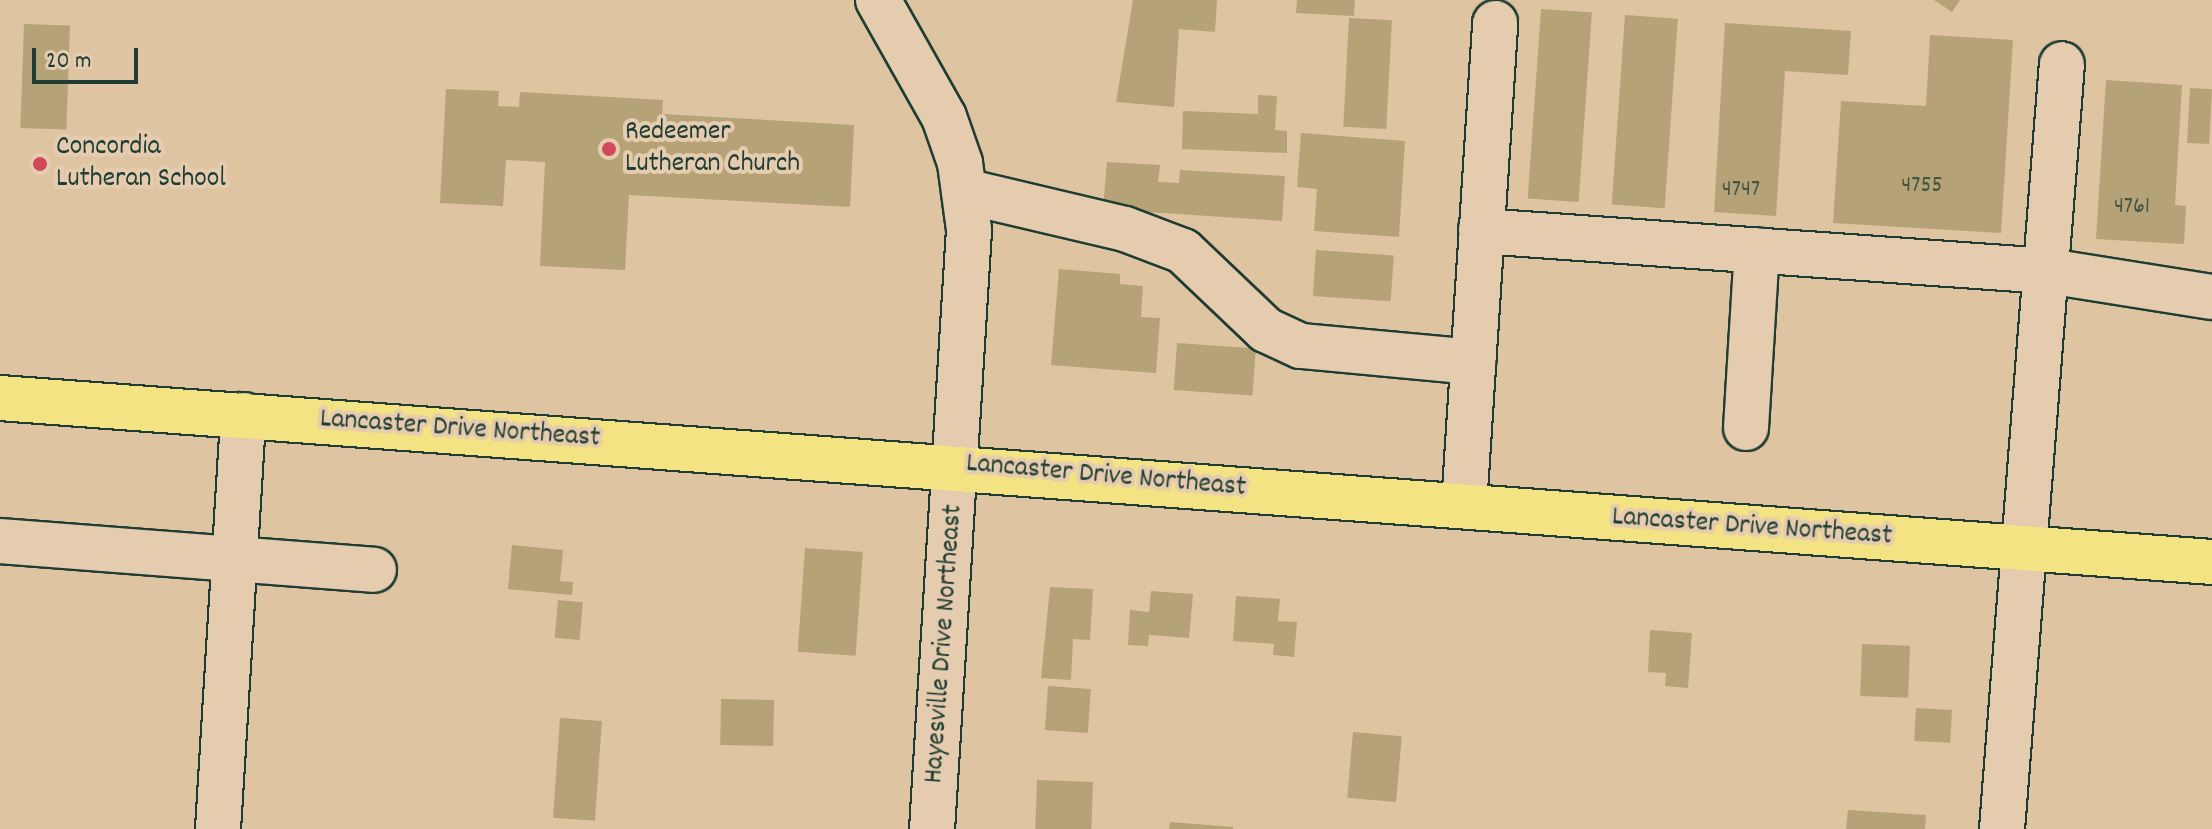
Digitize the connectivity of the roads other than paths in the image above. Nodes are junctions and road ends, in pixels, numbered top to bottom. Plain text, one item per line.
1 (878, 0) edge
2 (1495, 23) dead end
3 (2062, 64) dead end
4 (964, 191) junction
5 (1481, 231) junction
6 (1757, 250) junction
7 (2048, 271) junction
8 (2212, 297) edge
9 (1473, 362) junction
10 (0, 398) edge
11 (243, 415) junction
12 (1746, 428) dead end
13 (957, 464) junction
14 (1464, 506) junction
15 (0, 541) edge
16 (2020, 548) junction
17 (234, 558) junction
18 (2212, 562) edge
19 (374, 570) dead end
20 (218, 829) edge
21 (932, 829) edge
22 (2002, 829) edge

1 - 4 street, Hayesville Drive Northeast
2 - 5 street
3 - 7 street
4 - 9 street
4 - 13 street, Hayesville Drive Northeast
5 - 6 street
5 - 9 street
6 - 7 street
6 - 12 street
7 - 8 street
7 - 16 street
9 - 14 street
10 - 11 main road, Lancaster Drive Northeast
11 - 13 main road, Lancaster Drive Northeast
11 - 17 street
13 - 14 main road, Lancaster Drive Northeast
13 - 21 street, Hayesville Drive Northeast
14 - 16 main road, Lancaster Drive Northeast
15 - 17 street
16 - 18 main road, Lancaster Drive Northeast
16 - 22 street
17 - 19 street
17 - 20 street

